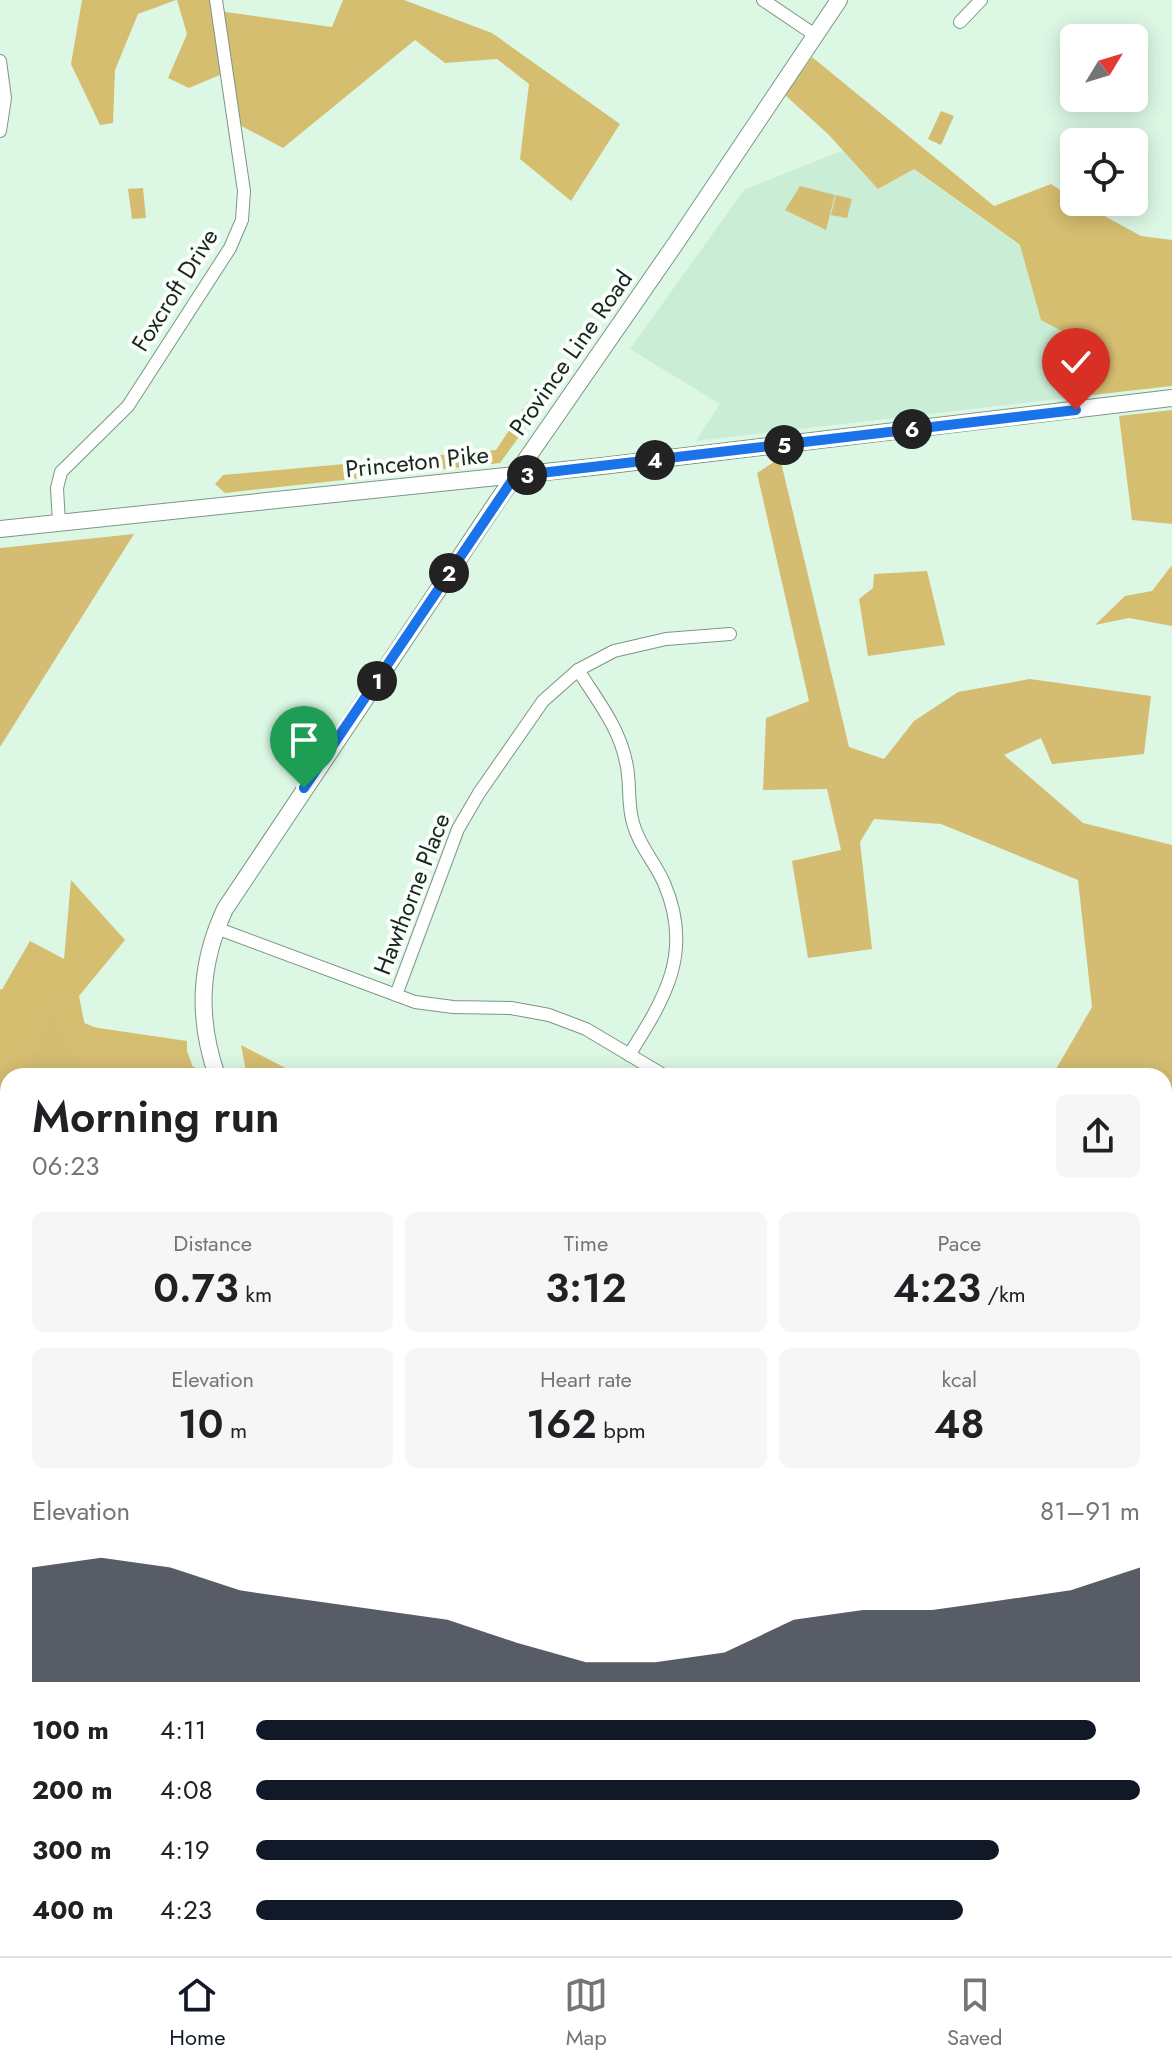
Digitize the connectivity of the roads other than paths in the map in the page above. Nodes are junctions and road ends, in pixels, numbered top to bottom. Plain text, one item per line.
1 (216, 0) edge
2 (763, 0) edge
3 (839, 0) edge
4 (981, 0) edge
5 (960, 22) dead end
6 (815, 35) junction
7 (0, 61) edge
8 (0, 131) edge
9 (1172, 398) edge
10 (515, 476) junction
11 (59, 523) junction
12 (0, 529) edge
13 (730, 634) dead end
14 (578, 670) junction
15 (216, 928) junction
16 (396, 995) junction
17 (629, 1055) junction
18 (214, 1068) edge
19 (651, 1068) edge

1 - 11 street, Foxcroft Drive
2 - 6 street
3 - 6 main road, Province Line Road
4 - 5 street
6 - 10 main road, Province Line Road
7 - 8 street
9 - 10 main road, Princeton Pike
10 - 11 main road, Princeton Pike
10 - 15 main road, Province Line Road
11 - 12 main road, Princeton Pike
13 - 14 street, Hawthorne Place
14 - 16 street, Hawthorne Place
14 - 17 street
15 - 16 street
15 - 18 main road, Province Line Road
16 - 17 street
17 - 19 street

